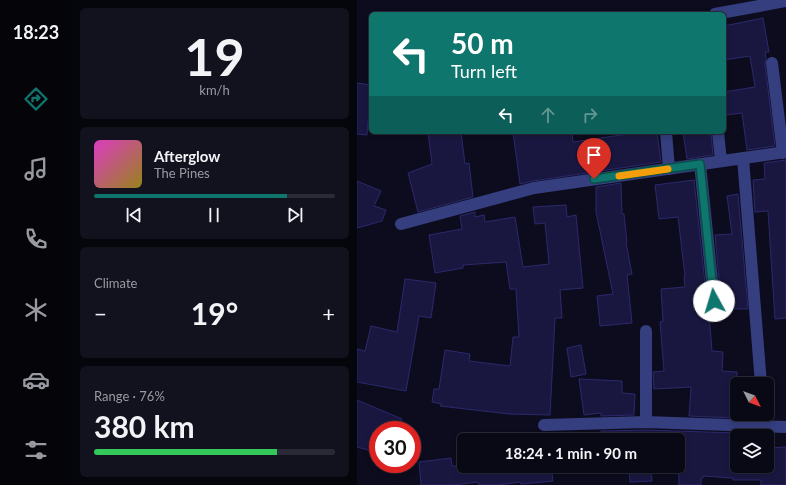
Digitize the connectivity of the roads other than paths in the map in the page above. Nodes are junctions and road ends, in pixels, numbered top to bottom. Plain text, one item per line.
1 (786, 1) edge
2 (726, 12) edge
3 (772, 63) dead end
4 (666, 134) edge
5 (718, 134) edge
6 (784, 152) edge
7 (743, 158) junction
8 (721, 161) junction
9 (700, 164) junction
10 (669, 169) junction
11 (401, 224) dead end
12 (714, 301) dead end
13 (646, 331) dead end
14 (760, 377) edge
15 (765, 421) edge
16 (646, 422) junction
17 (544, 425) dead end
18 (765, 427) junction
19 (786, 428) edge

1 - 2 street
3 - 6 street
4 - 10 street
5 - 8 street
6 - 7 street
7 - 8 street
7 - 14 street
8 - 9 street
9 - 10 street
9 - 12 street
10 - 11 street
13 - 16 street
15 - 18 street
16 - 17 street
16 - 18 street
18 - 19 street

